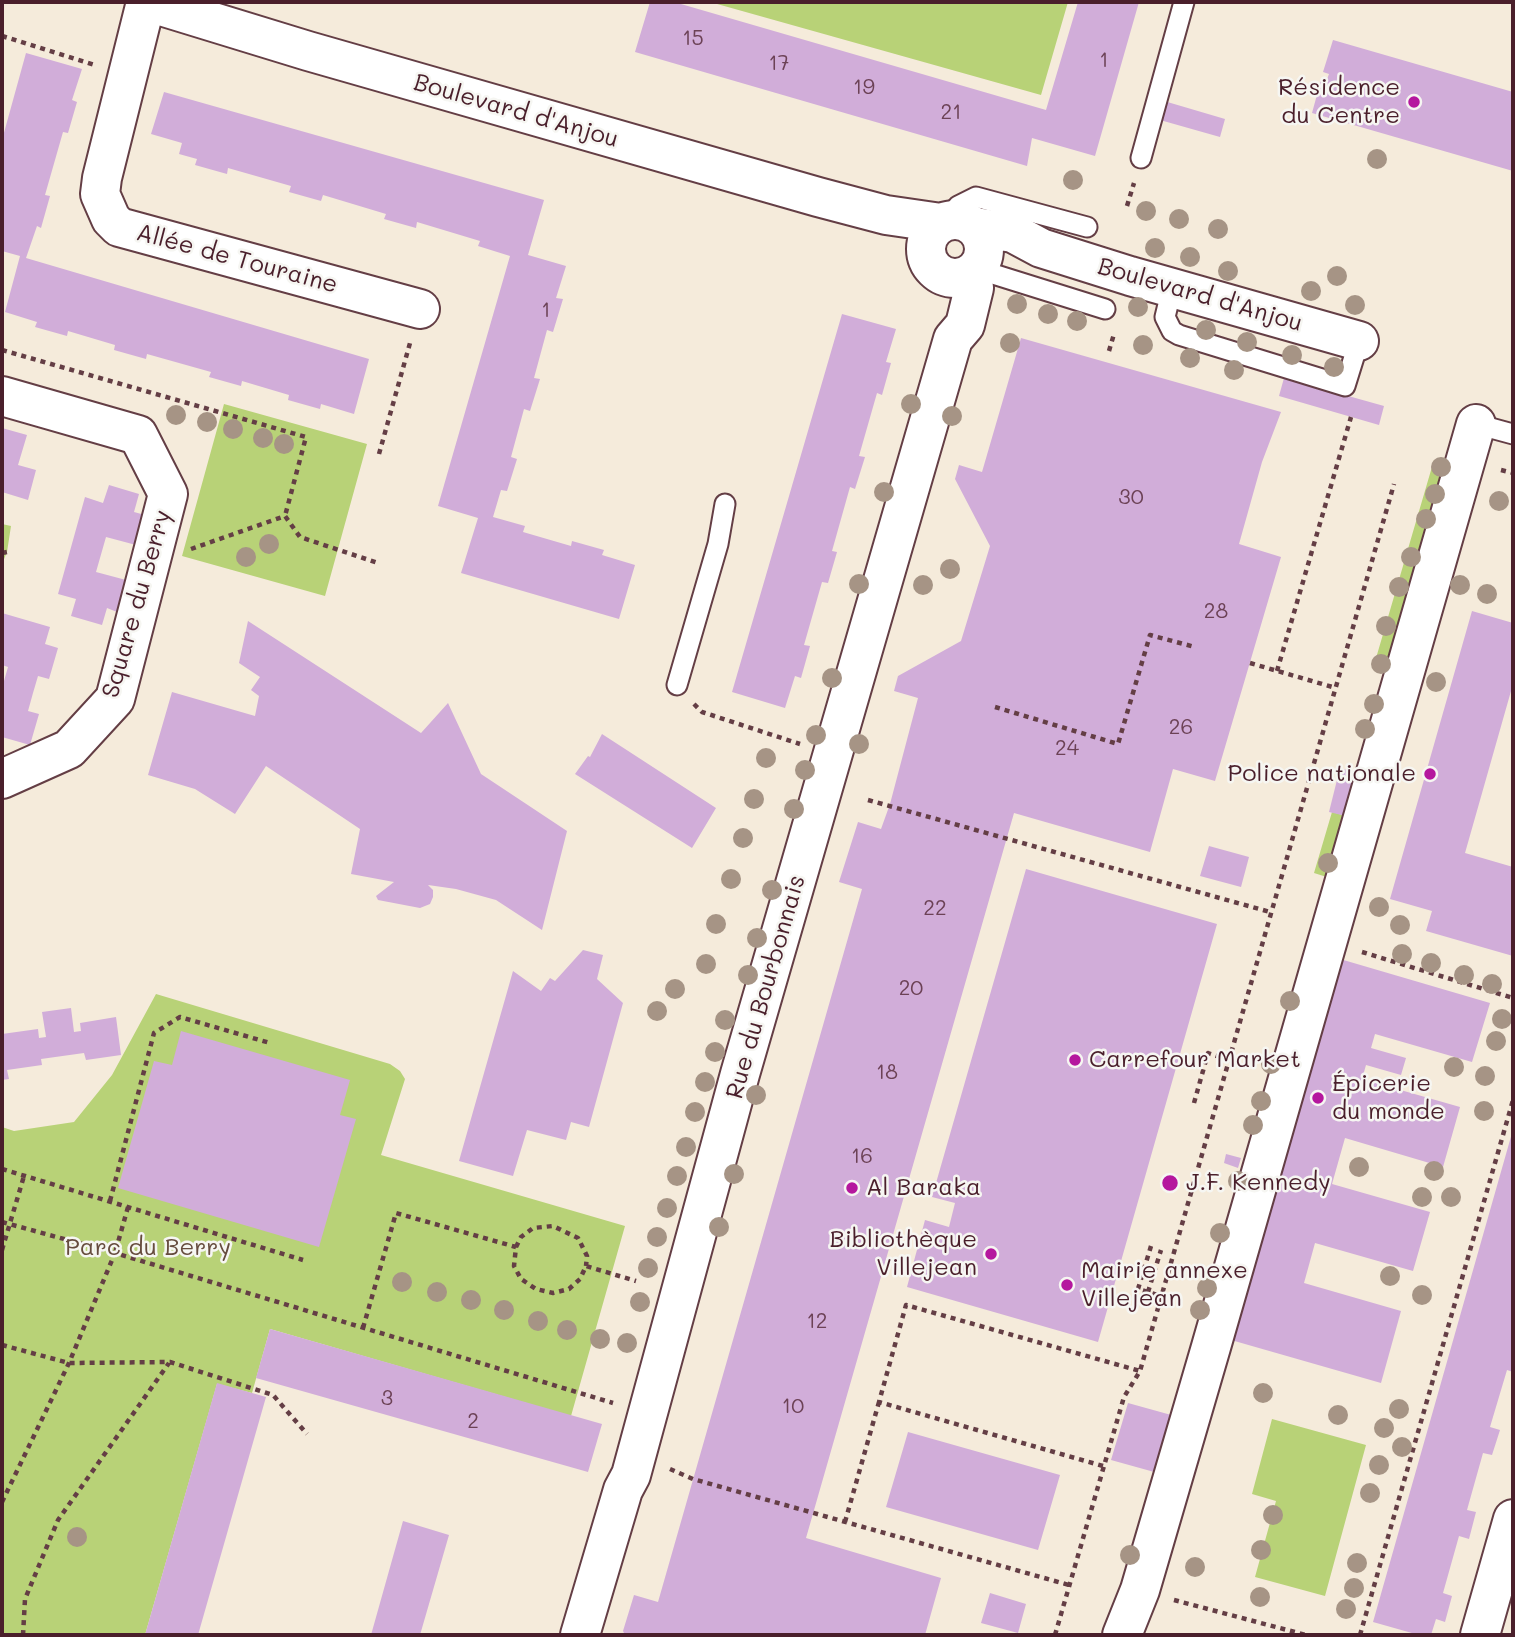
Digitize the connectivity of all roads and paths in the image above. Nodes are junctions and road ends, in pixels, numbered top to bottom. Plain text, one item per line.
1 (147, 2) edge
2 (1184, 2) edge
3 (2, 36) edge
4 (127, 75) junction
5 (1141, 158) dead end
6 (1087, 227) dead end
7 (958, 251) junction
8 (420, 309) joint
9 (1105, 309) dead end
10 (1359, 341) dead end
11 (2, 350) edge
12 (2, 396) edge
13 (1351, 417) dead end
14 (1476, 424) joint
15 (1513, 433) edge
16 (379, 454) dead end
17 (1394, 484) dead end
18 (725, 504) dead end
19 (285, 516) junction
20 (157, 539) junction
21 (378, 563) dead end
22 (1195, 647) dead end
23 (1250, 663) dead end
24 (1277, 671) junction
25 (677, 685) joint
26 (1336, 688) junction
27 (996, 708) dead end
28 (834, 753) junction
29 (2, 779) edge
30 (868, 800) dead end
31 (1270, 912) junction
32 (1328, 942) junction
33 (1513, 998) edge
34 (270, 1043) dead end
35 (1227, 1060) junction
36 (1513, 1100) edge
37 (1194, 1103) dead end
38 (2, 1169) edge
39 (24, 1176) junction
40 (110, 1201) junction
41 (128, 1207) junction
42 (2, 1222) edge
43 (9, 1224) junction
44 (1151, 1246) dead end
45 (516, 1247) junction
46 (1161, 1250) dead end
47 (2, 1251) edge
48 (115, 1253) junction
49 (303, 1259) dead end
50 (586, 1266) junction
51 (636, 1281) dead end
52 (1148, 1292) junction
53 (1161, 1296) junction
54 (363, 1328) junction
55 (2, 1345) edge
56 (170, 1362) junction
57 (69, 1363) junction
58 (1140, 1371) junction
59 (601, 1400) dead end
60 (879, 1402) junction
61 (307, 1434) dead end
62 (660, 1464) dead end
63 (1103, 1466) junction
64 (2, 1502) edge
65 (1513, 1519) edge
66 (845, 1522) junction
67 (1069, 1585) junction
68 (1140, 1590) junction
69 (23, 1635) edge
70 (580, 1635) edge
71 (1055, 1635) edge
72 (1122, 1635) edge
73 (1306, 1635) edge
74 (1360, 1635) edge
75 (1480, 1635) edge

1 - 4 street, Allée de Touraine
1 - 7 street, Boulevard d'Anjou
2 - 5 lane
3 - 4 path
4 - 8 street, Allée de Touraine
6 - 7 lane
7 - 9 lane
7 - 10 street, Boulevard d'Anjou
7 - 28 street, Rue du Bourbonnais
8 - 16 path
11 - 19 path
12 - 20 street, Square du Berry
13 - 24 path
14 - 15 lane
14 - 32 street
17 - 26 path
18 - 25 lane
19 - 20 path
19 - 21 path
20 - 29 street, Square du Berry
22 - 27 path
23 - 24 path
24 - 26 path
25 - 28 path
26 - 31 path
28 - 70 street, Rue du Bourbonnais
30 - 31 path
31 - 35 path
32 - 33 path
32 - 68 street
34 - 40 path
35 - 37 path
35 - 53 path
36 - 74 path
38 - 39 path
39 - 40 path
39 - 43 path
40 - 41 path
41 - 48 path
41 - 49 path
42 - 43 path
43 - 47 path
43 - 48 path
44 - 52 path
45 - 50 path
45 - 50 path
45 - 54 path
46 - 52 path
48 - 54 path
48 - 57 path
50 - 51 path
52 - 53 path
53 - 58 path
54 - 59 path
55 - 57 path
56 - 57 path
56 - 61 path
56 - 69 path
57 - 64 path
58 - 60 path
58 - 63 path
60 - 63 path
60 - 66 path
62 - 66 path
63 - 67 path
65 - 75 street
66 - 67 path
67 - 71 path
68 - 72 street
68 - 73 path

